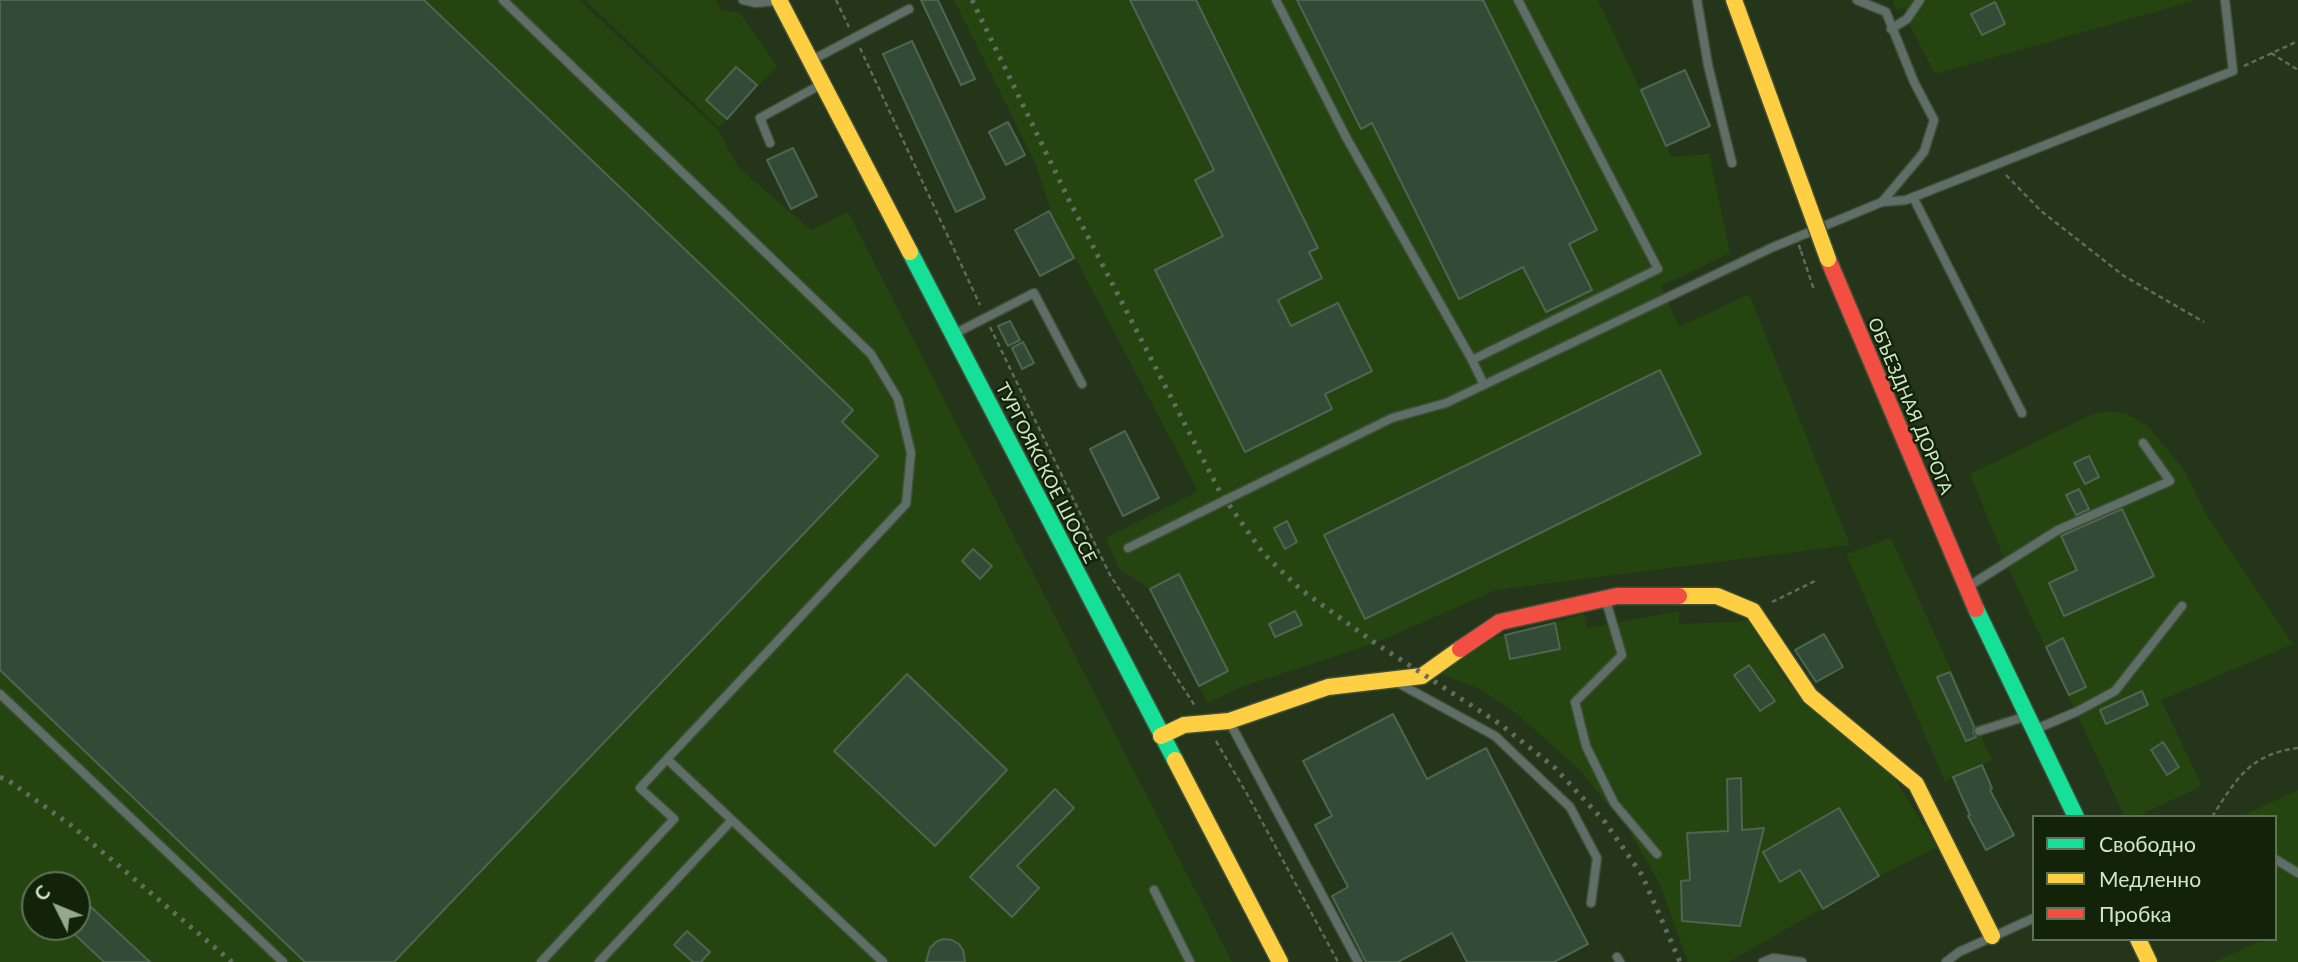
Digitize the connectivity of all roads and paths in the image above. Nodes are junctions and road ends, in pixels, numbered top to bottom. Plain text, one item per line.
1 (503, 0) edge
2 (744, 0) edge
3 (779, 0) edge
4 (836, 0) edge
5 (1276, 0) edge
6 (1518, 0) edge
7 (1697, 0) edge
8 (1734, 0) edge
9 (1857, 0) edge
10 (1920, 0) edge
11 (2225, 0) edge
12 (909, 9) dead end
13 (1891, 29) junction
14 (855, 38) junction
15 (2297, 40) edge
16 (2271, 53) junction
17 (811, 61) junction
18 (2298, 70) edge
19 (2233, 71) junction
20 (823, 84) junction
21 (770, 143) dead end
22 (1731, 163) dead end
23 (1997, 165) junction
24 (1913, 197) junction
25 (1882, 202) junction
26 (1801, 251) dead end
27 (1814, 290) dead end
28 (986, 318) junction
29 (2204, 322) dead end
30 (953, 335) junction
31 (1472, 360) junction
32 (1082, 384) dead end
33 (1484, 385) junction
34 (2022, 413) dead end
35 (2143, 443) dead end
36 (1128, 548) dead end
37 (1815, 581) dead end
38 (1966, 588) junction
39 (1605, 598) junction
40 (2182, 606) dead end
41 (1753, 611) junction
42 (1391, 680) junction
43 (0, 694) edge
44 (1228, 721) junction
45 (1206, 723) junction
46 (2030, 723) junction
47 (1979, 731) dead end
48 (1161, 736) junction
49 (2298, 748) edge
50 (667, 759) junction
51 (2075, 815) edge
52 (2213, 815) edge
53 (732, 820) junction
54 (1657, 854) dead end
55 (2277, 860) edge
56 (2298, 873) edge
57 (1154, 890) dead end
58 (1591, 903) dead end
59 (2032, 919) edge
60 (1992, 936) junction
61 (2139, 941) edge
62 (283, 962) edge
63 (541, 962) edge
64 (599, 962) edge
65 (883, 962) edge
66 (1190, 962) edge
67 (1280, 962) edge
68 (1338, 962) edge
69 (1359, 962) edge
70 (1763, 962) edge
71 (1802, 962) edge
72 (1946, 962) edge
73 (2149, 962) edge

1 - 50 lane
2 - 3 lane
3 - 17 main road, ТУРГОЯКСКОЕ ШОССЕ
4 - 14 path
5 - 31 lane
6 - 31 lane
7 - 22 lane
8 - 38 main road, ОБЪЕЗДНАЯ ДОРОГА, bridge
9 - 13 lane
10 - 13 lane
11 - 19 lane
12 - 14 lane
13 - 25 lane
14 - 17 lane
14 - 28 path
15 - 16 path
16 - 18 path
16 - 19 path
17 - 20 main road, ТУРГОЯКСКОЕ ШОССЕ
19 - 23 lane
20 - 21 lane
20 - 30 main road, ТУРГОЯКСКОЕ ШОССЕ
23 - 24 lane
23 - 29 path
24 - 25 lane
24 - 34 lane
25 - 33 lane
26 - 27 path
28 - 30 lane
28 - 32 lane
28 - 45 path
30 - 48 main road, ТУРГОЯКСКОЕ ШОССЕ
31 - 33 lane
33 - 36 lane
35 - 38 lane
37 - 41 path
38 - 46 main road, ОБЪЕЗДНАЯ ДОРОГА
39 - 41 main road
39 - 42 main road
39 - 54 lane
40 - 46 lane
41 - 60 main road
42 - 44 main road
42 - 58 lane
43 - 62 lane
44 - 45 main road
44 - 69 lane
45 - 48 main road
45 - 68 path
46 - 47 lane
46 - 51 main road, ОБЪЕЗДНАЯ ДОРОГА
48 - 67 main road, ТУРГОЯКСКОЕ ШОССЕ
49 - 52 path
50 - 53 lane
50 - 63 lane
53 - 64 lane
53 - 65 lane
55 - 56 lane
57 - 66 lane
59 - 60 lane
60 - 72 lane
61 - 73 main road
70 - 71 lane

